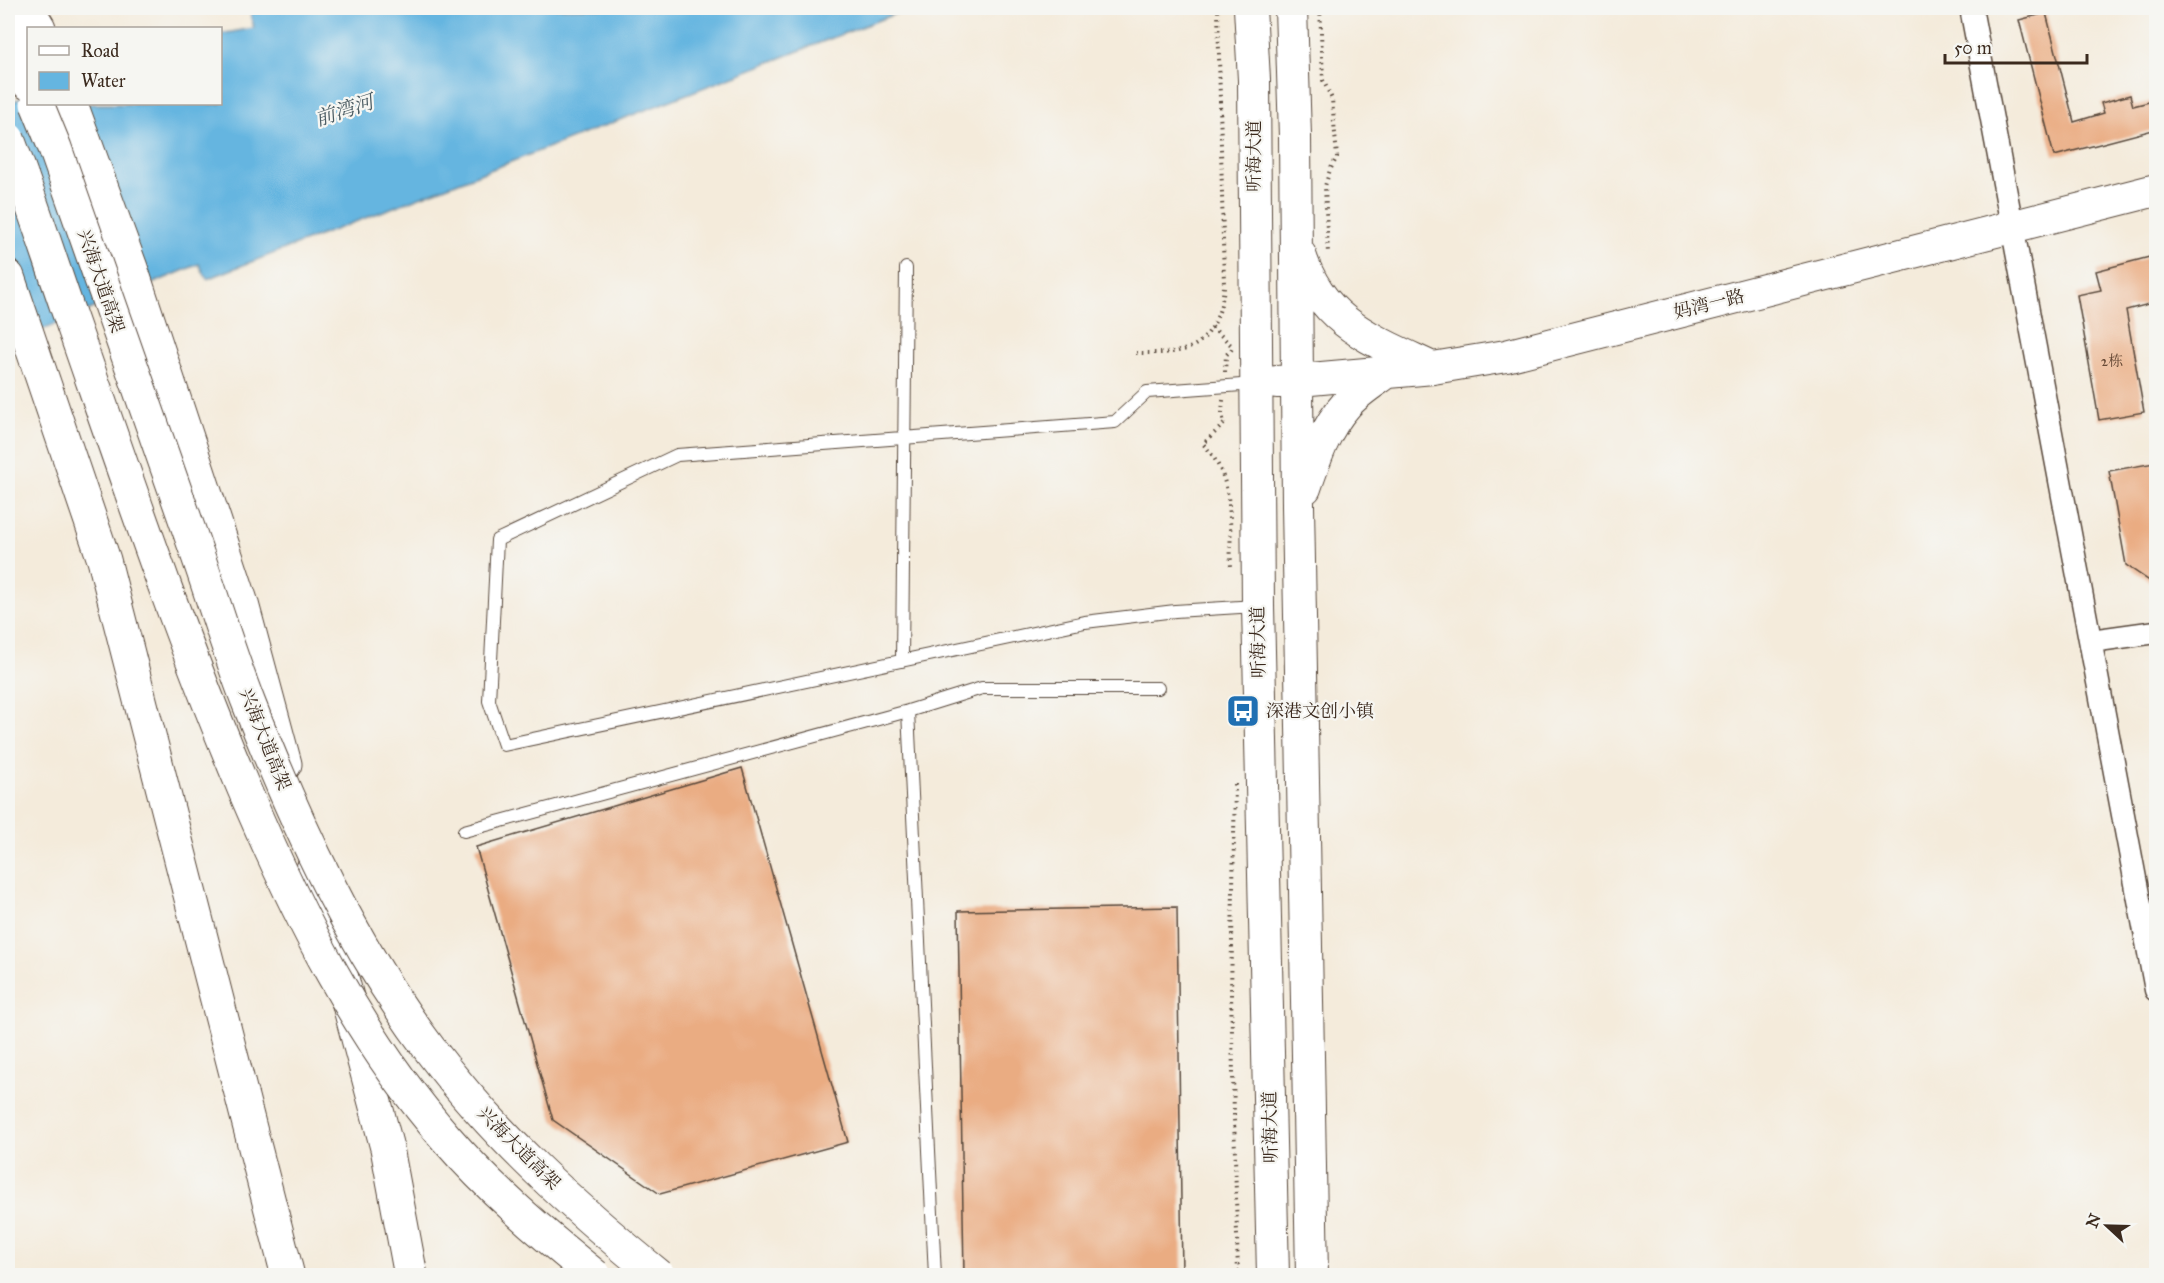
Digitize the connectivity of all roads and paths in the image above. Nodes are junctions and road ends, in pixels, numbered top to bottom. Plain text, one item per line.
1 (27, 8) edge
2 (1218, 8) edge
3 (1250, 8) edge
4 (1291, 8) edge
5 (1320, 8) edge
6 (1971, 8) edge
7 (38, 27) edge
8 (8, 30) edge
9 (27, 80) edge
10 (37, 105) edge
11 (71, 105) edge
12 (8, 139) edge
13 (2157, 190) edge
14 (2012, 226) junction
15 (1297, 246) junction
16 (1328, 258) dead end
17 (906, 268) dead end
18 (8, 277) edge
19 (1212, 327) junction
20 (1234, 347) dead end
21 (1136, 353) dead end
22 (1433, 368) junction
23 (1387, 373) junction
24 (1298, 381) junction
25 (1256, 384) junction
26 (1224, 424) dead end
27 (904, 438) junction
28 (1298, 506) junction
29 (1245, 607) junction
30 (2157, 632) edge
31 (2091, 641) junction
32 (902, 661) junction
33 (1158, 687) dead end
34 (909, 711) junction
35 (1235, 776) dead end
36 (464, 831) dead end
37 (2157, 990) edge
38 (288, 1275) edge
39 (411, 1275) edge
40 (595, 1275) edge
41 (659, 1275) edge
42 (935, 1275) edge
43 (1238, 1275) edge
44 (1274, 1275) edge
45 (1312, 1275) edge

1 - 7 main road
2 - 19 path
3 - 25 main road, 听海大道
4 - 15 main road
5 - 16 path
6 - 14 street
8 - 9 main road
10 - 41 main road, 兴海大道高架, bridge
11 - 39 main road
12 - 40 main road, 兴海大道高架, bridge
13 - 14 main road, 妈湾一路
14 - 22 main road, 妈湾一路
14 - 31 street
15 - 22 main road
15 - 24 main road
17 - 27 lane
18 - 38 main road
19 - 20 path
19 - 21 path
22 - 23 main road, 妈湾一路
23 - 24 main road, 妈湾一路
23 - 28 main road
24 - 25 main road, 妈湾一路
24 - 28 main road
25 - 27 lane
25 - 29 main road, 听海大道
26 - 29 path
27 - 32 lane
27 - 32 lane
28 - 45 main road
29 - 32 lane
29 - 44 main road, 听海大道
30 - 31 street
31 - 37 street
33 - 34 lane
34 - 36 lane
34 - 42 lane
35 - 43 path

